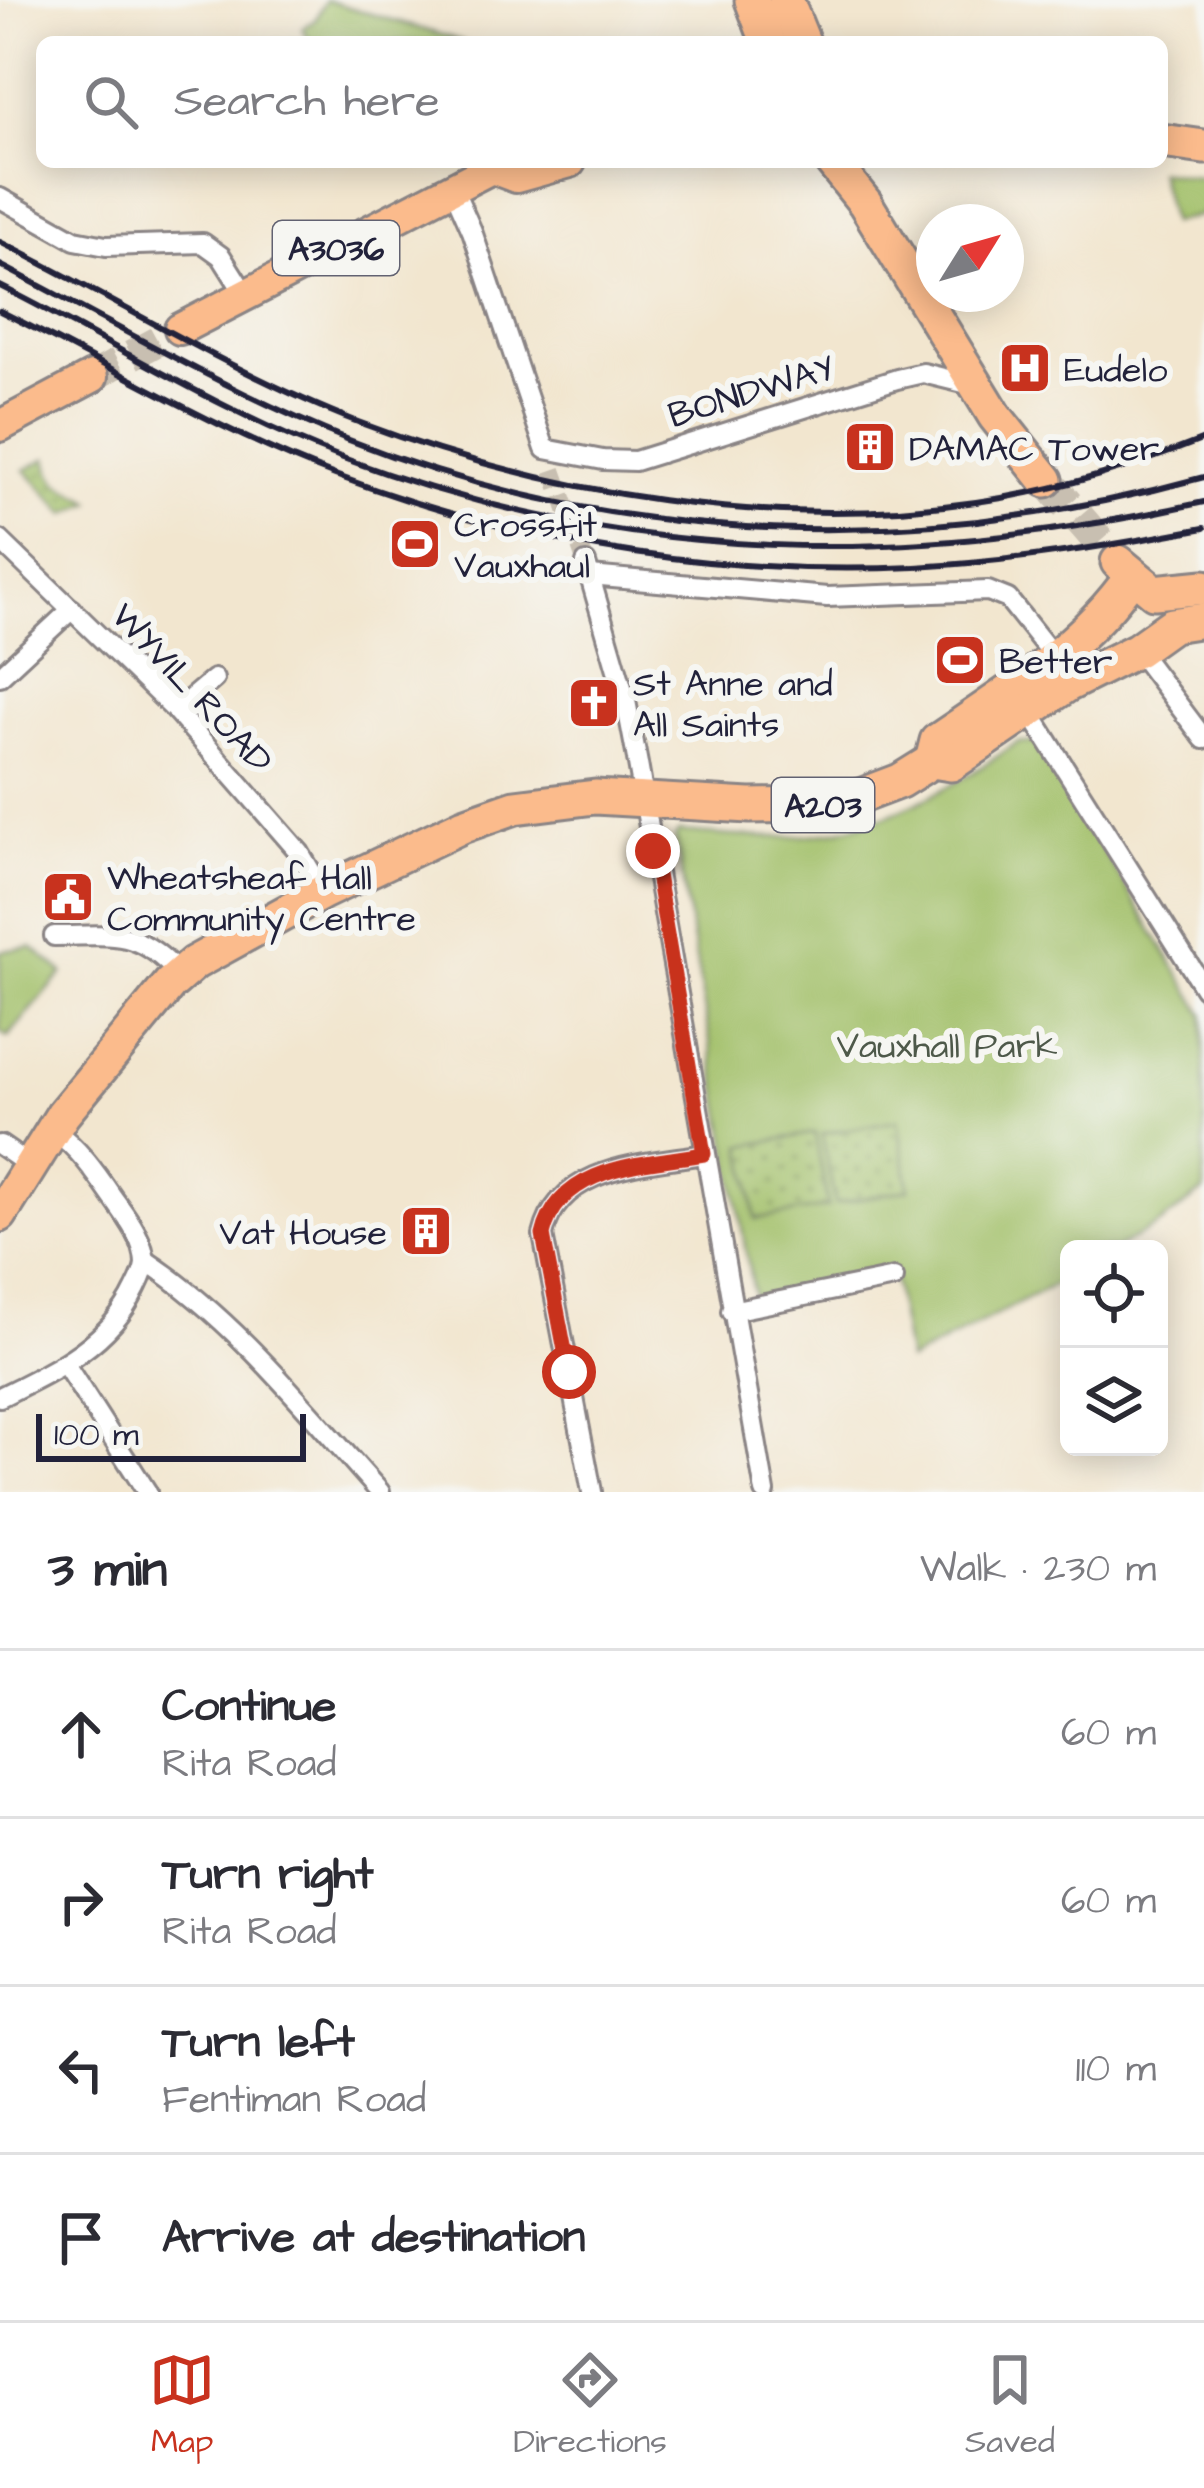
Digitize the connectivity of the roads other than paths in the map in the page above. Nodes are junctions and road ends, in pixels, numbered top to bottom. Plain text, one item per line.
1 (763, 21) edge
2 (792, 36) edge
3 (1168, 142) edge
4 (1204, 147) edge
5 (490, 168) edge
6 (503, 168) edge
7 (548, 168) edge
8 (843, 174) edge
9 (453, 188) junction
10 (0, 198) edge
11 (245, 295) junction
12 (180, 329) tunnel mouth
13 (92, 376) tunnel mouth
14 (976, 386) junction
15 (0, 426) edge
16 (1046, 480) tunnel mouth
17 (0, 540) edge
18 (1196, 599) edge
19 (72, 609) junction
20 (1137, 650) junction
21 (1054, 657) junction
22 (0, 676) edge
23 (214, 680) dead end
24 (176, 711) junction
25 (1029, 711) junction
26 (1204, 739) edge
27 (932, 761) junction
28 (643, 799) junction
29 (323, 892) junction
30 (55, 936) dead end
31 (180, 975) junction
32 (1204, 988) edge
33 (52, 1129) junction
34 (0, 1145) edge
35 (704, 1154) junction
36 (29, 1165) junction
37 (0, 1215) edge
38 (145, 1260) junction
39 (894, 1278) dead end
40 (731, 1311) junction
41 (65, 1364) junction
42 (0, 1397) edge
43 (146, 1492) edge
44 (380, 1492) edge
45 (592, 1492) edge
46 (765, 1492) edge

1 - 2 highway
3 - 4 highway
5 - 9 main road, A3036
6 - 7 main road, A3036
8 - 14 highway
9 - 11 main road, A3036
9 - 14 street, BONDWAY
10 - 11 street
11 - 12 main road, A3036
13 - 15 main road
14 - 16 highway
17 - 19 street, WYVIL ROAD
18 - 20 highway, A203
18 - 21 highway, A203
19 - 22 street
19 - 24 street, WYVIL ROAD
20 - 25 highway, A203
20 - 26 street
21 - 27 highway, A203
21 - 28 street
23 - 24 street
24 - 29 street, WYVIL ROAD
25 - 27 highway, A203
25 - 32 street
27 - 28 highway, A203
28 - 29 highway, A203
28 - 35 street
29 - 31 highway, A203
30 - 31 street
31 - 33 highway, A203
33 - 36 highway, A203
33 - 38 street
34 - 36 street
35 - 40 street
35 - 45 street
36 - 37 highway, A203
38 - 41 street
38 - 44 street
39 - 40 street
40 - 46 street
41 - 42 street
41 - 43 street

